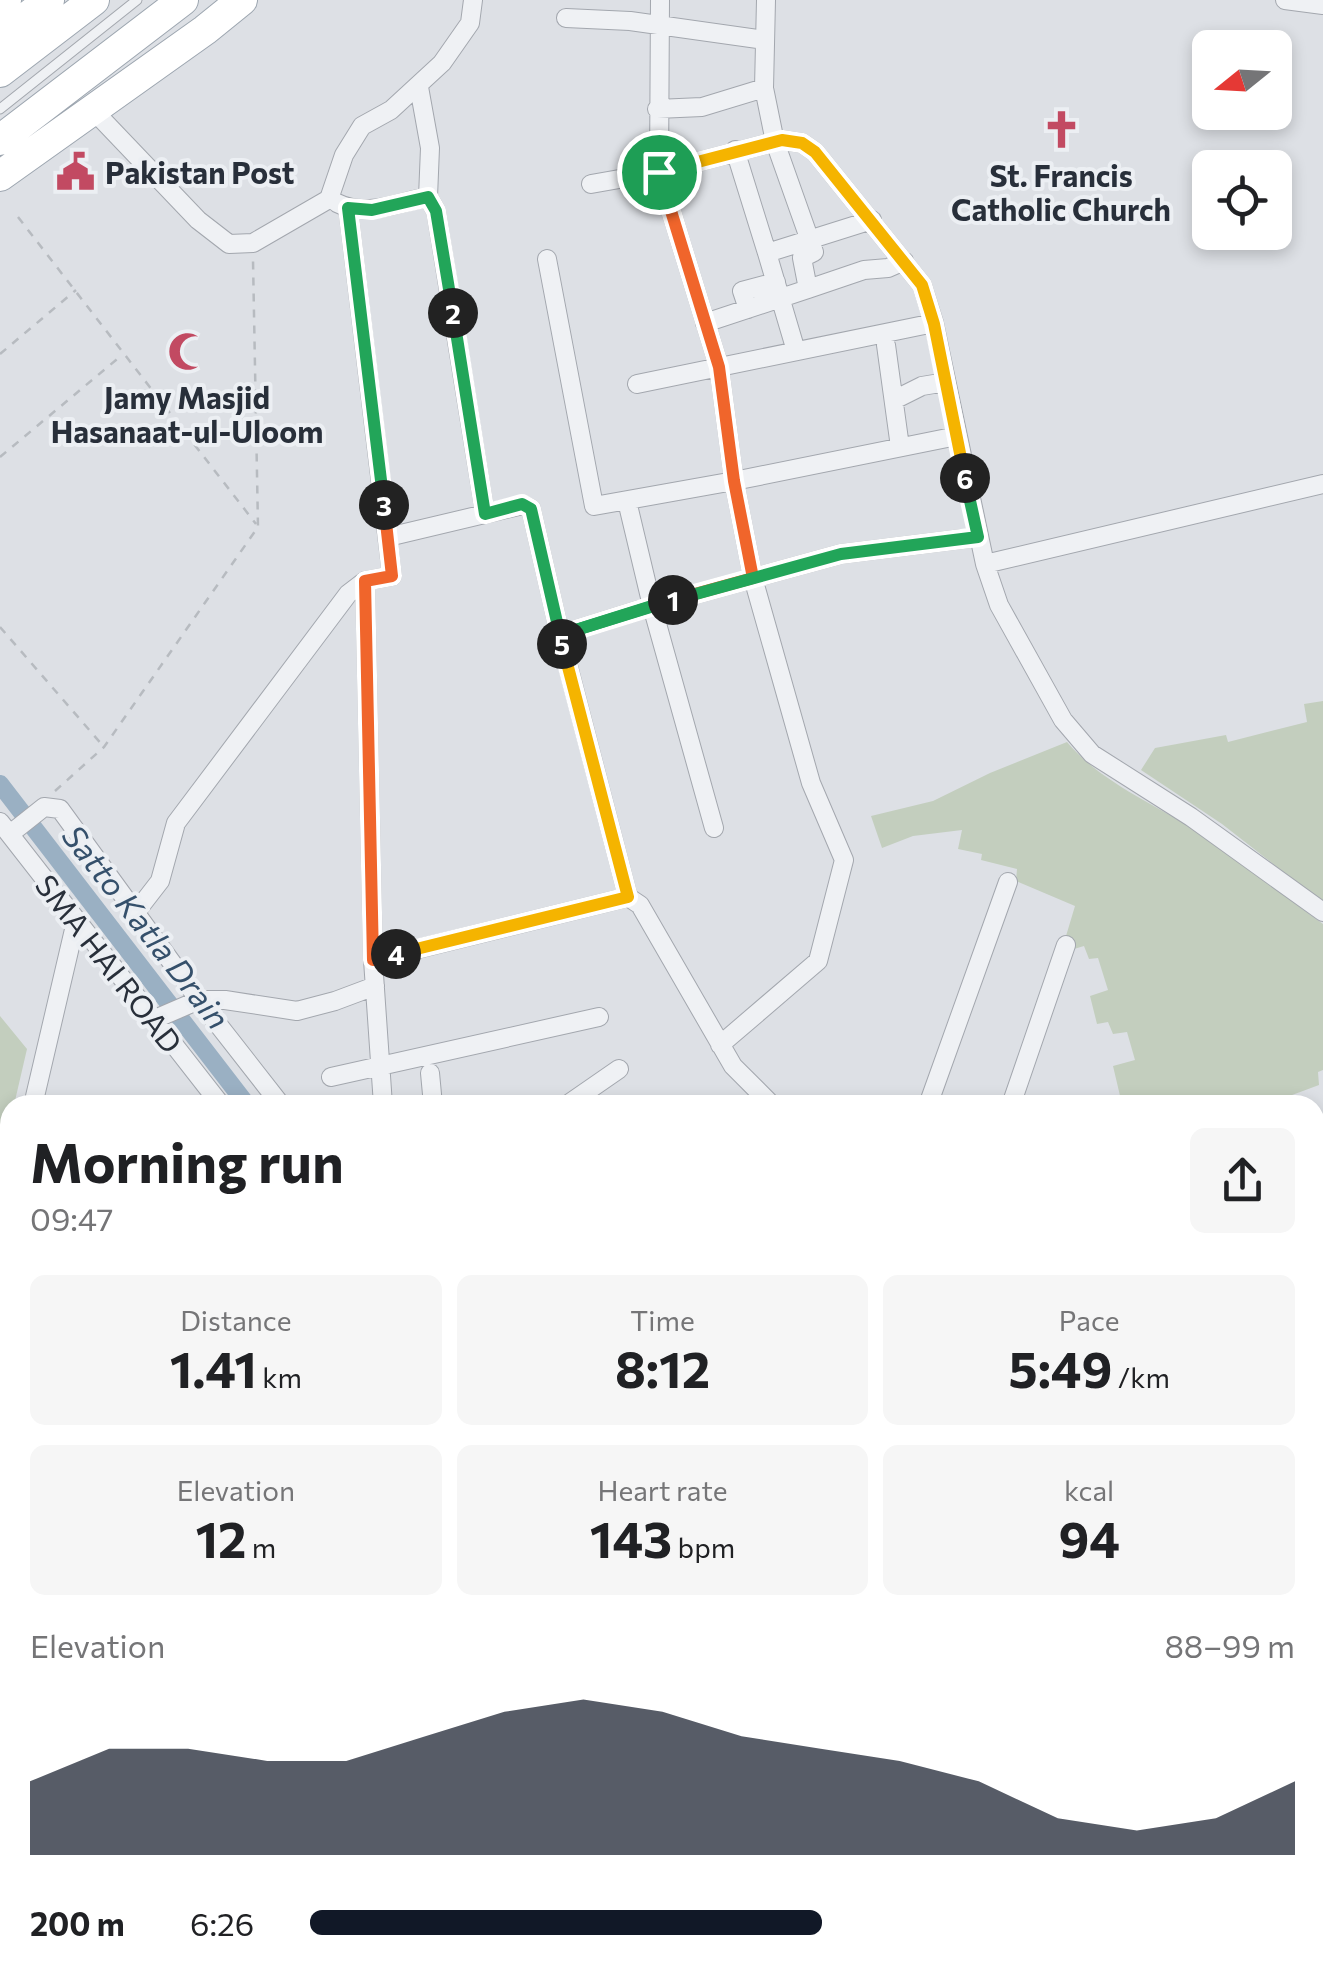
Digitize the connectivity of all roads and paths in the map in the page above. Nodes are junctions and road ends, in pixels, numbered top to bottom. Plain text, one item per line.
1 (49, 0) edge
2 (94, 0) edge
3 (137, 0) edge
4 (183, 0) edge
5 (242, 0) edge
6 (474, 0) edge
7 (660, 0) edge
8 (766, 0) edge
9 (1285, 0) edge
10 (1323, 5) edge
11 (566, 18) dead end
12 (659, 26) junction
13 (0, 38) edge
14 (764, 40) junction
15 (0, 72) edge
16 (420, 87) junction
17 (764, 88) junction
18 (0, 109) edge
19 (657, 109) junction
20 (93, 110) junction
21 (0, 140) edge
22 (775, 142) junction
23 (735, 150) junction
24 (659, 172) junction
25 (0, 176) edge
26 (591, 184) dead end
27 (428, 197) junction
28 (329, 199) junction
29 (348, 208) junction
30 (18, 217) dead end
31 (872, 220) junction
32 (809, 240) junction
33 (253, 243) junction
34 (767, 252) junction
35 (547, 259) dead end
36 (904, 262) junction
37 (77, 289) junction
38 (808, 289) junction
39 (779, 291) junction
40 (705, 323) junction
41 (934, 324) junction
42 (886, 345) dead end
43 (796, 352) junction
44 (0, 354) edge
45 (122, 355) junction
46 (719, 367) junction
47 (946, 382) junction
48 (637, 384) dead end
49 (894, 400) junction
50 (957, 436) junction
51 (900, 447) junction
52 (0, 457) edge
53 (734, 481) junction
54 (1323, 484) edge
55 (627, 501) junction
56 (485, 514) junction
57 (258, 527) junction
58 (388, 537) junction
59 (978, 537) junction
60 (985, 564) junction
61 (753, 578) junction
62 (365, 581) junction
63 (652, 606) junction
64 (0, 627) edge
65 (560, 635) junction
66 (104, 746) junction
67 (44, 807) junction
68 (9, 828) edge
69 (714, 828) dead end
70 (1008, 882) dead end
71 (628, 897) junction
72 (136, 912) junction
73 (1323, 912) edge
74 (76, 921) junction
75 (1066, 945) dead end
76 (373, 960) junction
77 (375, 986) junction
78 (192, 1002) junction
79 (160, 1017) junction
80 (599, 1017) dead end
81 (720, 1045) junction
82 (380, 1065) junction
83 (619, 1069) dead end
84 (430, 1072) dead end
85 (331, 1077) dead end
86 (35, 1095) edge
87 (214, 1095) edge
88 (272, 1095) edge
89 (382, 1095) edge
90 (432, 1095) edge
91 (581, 1095) edge
92 (762, 1095) edge
93 (932, 1095) edge
94 (1014, 1095) edge

1 - 13 main road
2 - 15 main road
3 - 18 lane
4 - 21 main road
5 - 20 main road
6 - 16 street
7 - 12 street
8 - 14 street
9 - 10 street
11 - 12 street
12 - 14 street
12 - 19 street
14 - 17 street
16 - 27 street
16 - 28 street
17 - 19 street
17 - 22 street
19 - 24 street
20 - 25 main road
20 - 33 street
22 - 23 street
22 - 31 street
22 - 32 street
23 - 24 street
23 - 34 street
24 - 26 street
24 - 40 street
27 - 29 street
27 - 56 street
28 - 29 street
28 - 33 street
29 - 58 street
30 - 37 path
31 - 32 street
31 - 36 street
32 - 34 street
32 - 38 street
33 - 57 path
34 - 39 street
35 - 55 street
36 - 38 street
36 - 41 street
37 - 44 path
37 - 45 path
38 - 39 street
39 - 40 street
39 - 43 street
40 - 46 street
41 - 43 street
41 - 47 street
42 - 49 street
43 - 46 street
45 - 52 path
45 - 57 path
46 - 48 street
46 - 53 street
47 - 49 street
47 - 50 street
49 - 51 street
50 - 51 street
50 - 59 street
51 - 53 street
53 - 55 street
53 - 61 street
54 - 60 street
55 - 63 street
56 - 58 street
56 - 65 street
57 - 66 path
58 - 62 street
59 - 60 street
59 - 61 street
60 - 73 street
61 - 63 street
61 - 81 street
62 - 72 street
62 - 76 street
63 - 65 street
63 - 69 street
64 - 66 path
65 - 71 street
66 - 67 path
67 - 68 street
67 - 72 street
68 - 74 street, SMA HAI ROAD
70 - 93 street
71 - 76 street
71 - 81 street
72 - 78 street
74 - 79 street, SMA HAI ROAD
74 - 86 street
75 - 94 street
76 - 77 street
77 - 78 street
77 - 82 street
78 - 79 street
78 - 88 street
79 - 87 street, SMA HAI ROAD
80 - 82 street
81 - 92 street
82 - 85 street
82 - 89 street
83 - 91 street
84 - 90 street

